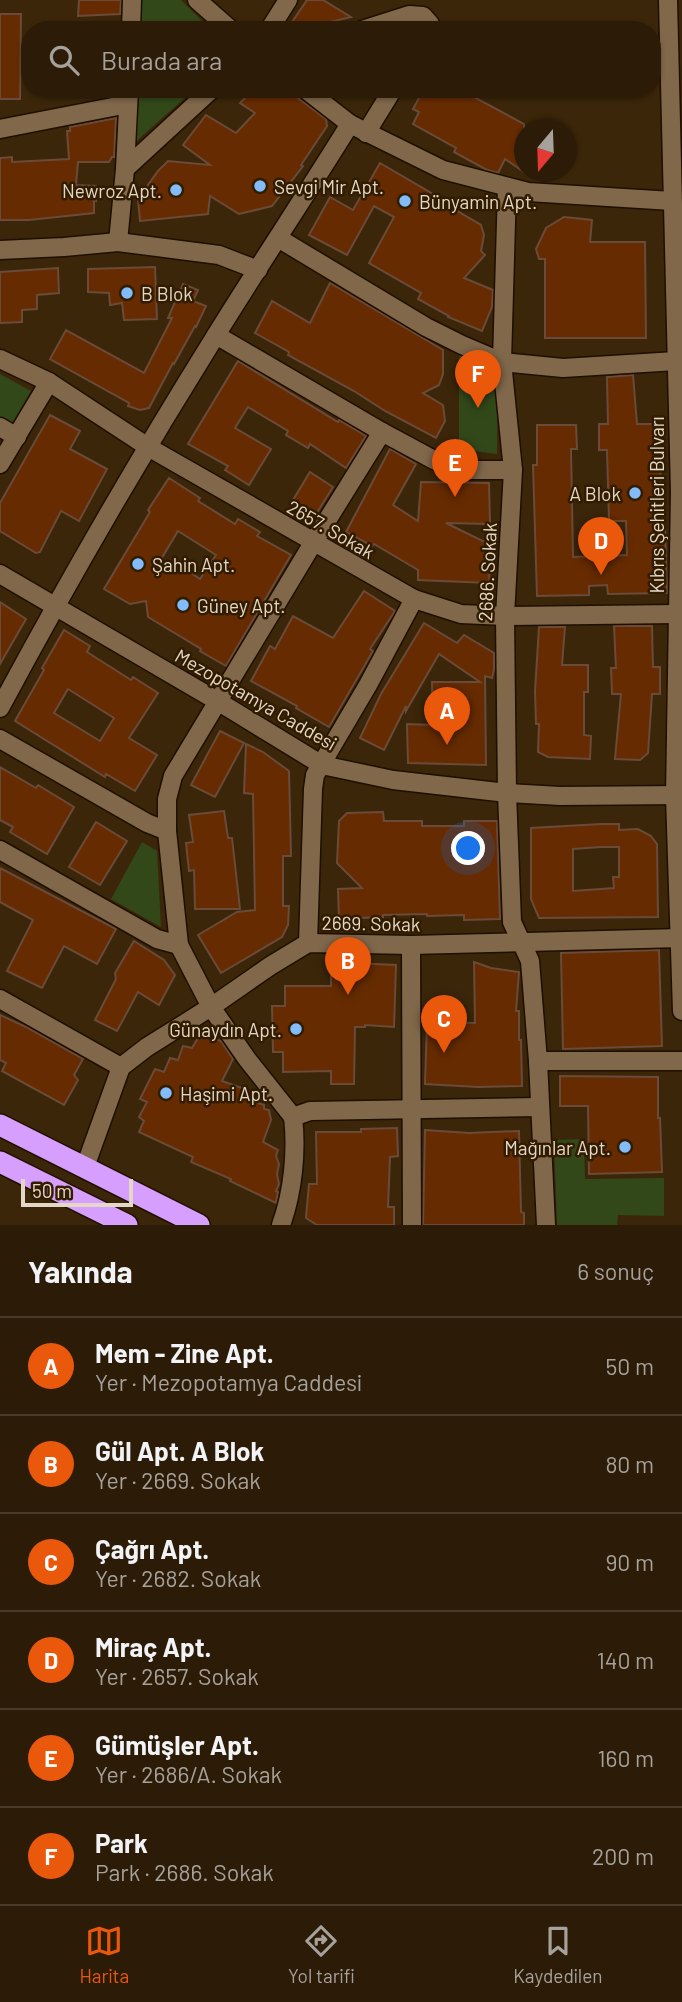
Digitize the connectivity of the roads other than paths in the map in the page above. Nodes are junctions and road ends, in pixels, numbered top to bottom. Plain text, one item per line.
1 (132, 0) edge
2 (197, 0) edge
3 (288, 0) edge
4 (668, 0) edge
5 (131, 21) edge
6 (221, 21) edge
7 (275, 21) edge
8 (390, 21) edge
9 (427, 21) edge
10 (125, 98) edge
11 (129, 98) edge
12 (202, 98) edge
13 (317, 98) edge
14 (385, 98) edge
15 (0, 129) edge
16 (358, 129) junction
17 (125, 169) junction
18 (508, 187) junction
19 (672, 201) junction
20 (278, 238) junction
21 (118, 242) junction
22 (0, 250) edge
23 (258, 270) junction
24 (216, 335) junction
25 (0, 359) edge
26 (676, 361) junction
27 (502, 362) junction
28 (50, 382) junction
29 (0, 427) edge
30 (382, 432) junction
31 (17, 437) junction
32 (148, 447) junction
33 (0, 464) edge
34 (513, 470) junction
35 (313, 542) junction
36 (0, 574) edge
37 (414, 599) junction
38 (55, 605) junction
39 (677, 614) junction
40 (505, 616) junction
41 (219, 702) junction
42 (0, 708) edge
43 (0, 739) edge
44 (322, 765) junction
45 (507, 793) junction
46 (679, 795) edge
47 (167, 831) junction
48 (0, 850) edge
49 (681, 938) edge
50 (308, 943) junction
51 (521, 943) junction
52 (179, 945) junction
53 (411, 945) junction
54 (0, 999) edge
55 (211, 1007) junction
56 (682, 1011) edge
57 (538, 1061) junction
58 (682, 1061) edge
59 (121, 1067) junction
60 (539, 1107) junction
61 (412, 1109) junction
62 (293, 1116) junction
63 (0, 1125) edge
64 (0, 1162) edge
65 (85, 1167) junction
66 (126, 1225) edge
67 (199, 1225) edge
68 (281, 1225) edge
69 (412, 1225) edge
70 (546, 1225) edge

1 - 5 street
2 - 6 street
3 - 7 street
4 - 19 street, Kıbrıs Şehitleri Bulvarı
8 - 9 street
10 - 15 street
11 - 17 street
12 - 17 street
13 - 16 street
14 - 16 street
16 - 18 street
16 - 20 street
17 - 21 street
18 - 19 street
18 - 27 street, 2686. Sokak
19 - 26 street, Kıbrıs Şehitleri Bulvarı
20 - 23 street
20 - 27 street
21 - 22 street
21 - 23 street
23 - 24 street
24 - 30 street
24 - 32 street
25 - 28 street, 2657. Sokak
26 - 27 street
26 - 39 street, Kıbrıs Şehitleri Bulvarı
27 - 34 street, 2686. Sokak
28 - 31 street
28 - 32 street, 2657. Sokak
29 - 31 street
30 - 34 street
30 - 35 street
31 - 33 street
32 - 35 street, 2657. Sokak
32 - 38 street
34 - 40 street, 2686. Sokak
35 - 37 street, 2657. Sokak
35 - 41 street
36 - 38 street, Mezopotamya Caddesi
37 - 40 street, 2657. Sokak
37 - 44 street
38 - 41 street, Mezopotamya Caddesi
38 - 42 street
39 - 40 street, 2657. Sokak
39 - 46 street, Kıbrıs Şehitleri Bulvarı
40 - 45 street, 2686. Sokak
41 - 44 street, Mezopotamya Caddesi
41 - 47 street
43 - 47 street
44 - 45 street, Mezopotamya Caddesi
44 - 50 street
45 - 46 street, Mezopotamya Caddesi
45 - 51 street, 2686. Sokak
46 - 49 street, Kıbrıs Şehitleri Bulvarı
47 - 52 street
48 - 52 street
49 - 51 street, 2669. Sokak
49 - 56 street, Kıbrıs Şehitleri Bulvarı
50 - 53 street, 2669. Sokak
50 - 55 street, 2669. Sokak
51 - 53 street, 2669. Sokak
51 - 57 street, 2686. Sokak
52 - 55 street
53 - 61 street
54 - 59 street
55 - 59 street, 2669. Sokak
55 - 62 street
57 - 58 street
57 - 60 street, 2686. Sokak
59 - 65 street
60 - 61 street
60 - 70 street, 2686. Sokak
61 - 62 street
61 - 69 street
62 - 68 street
63 - 65 highway
64 - 66 highway
65 - 67 highway

